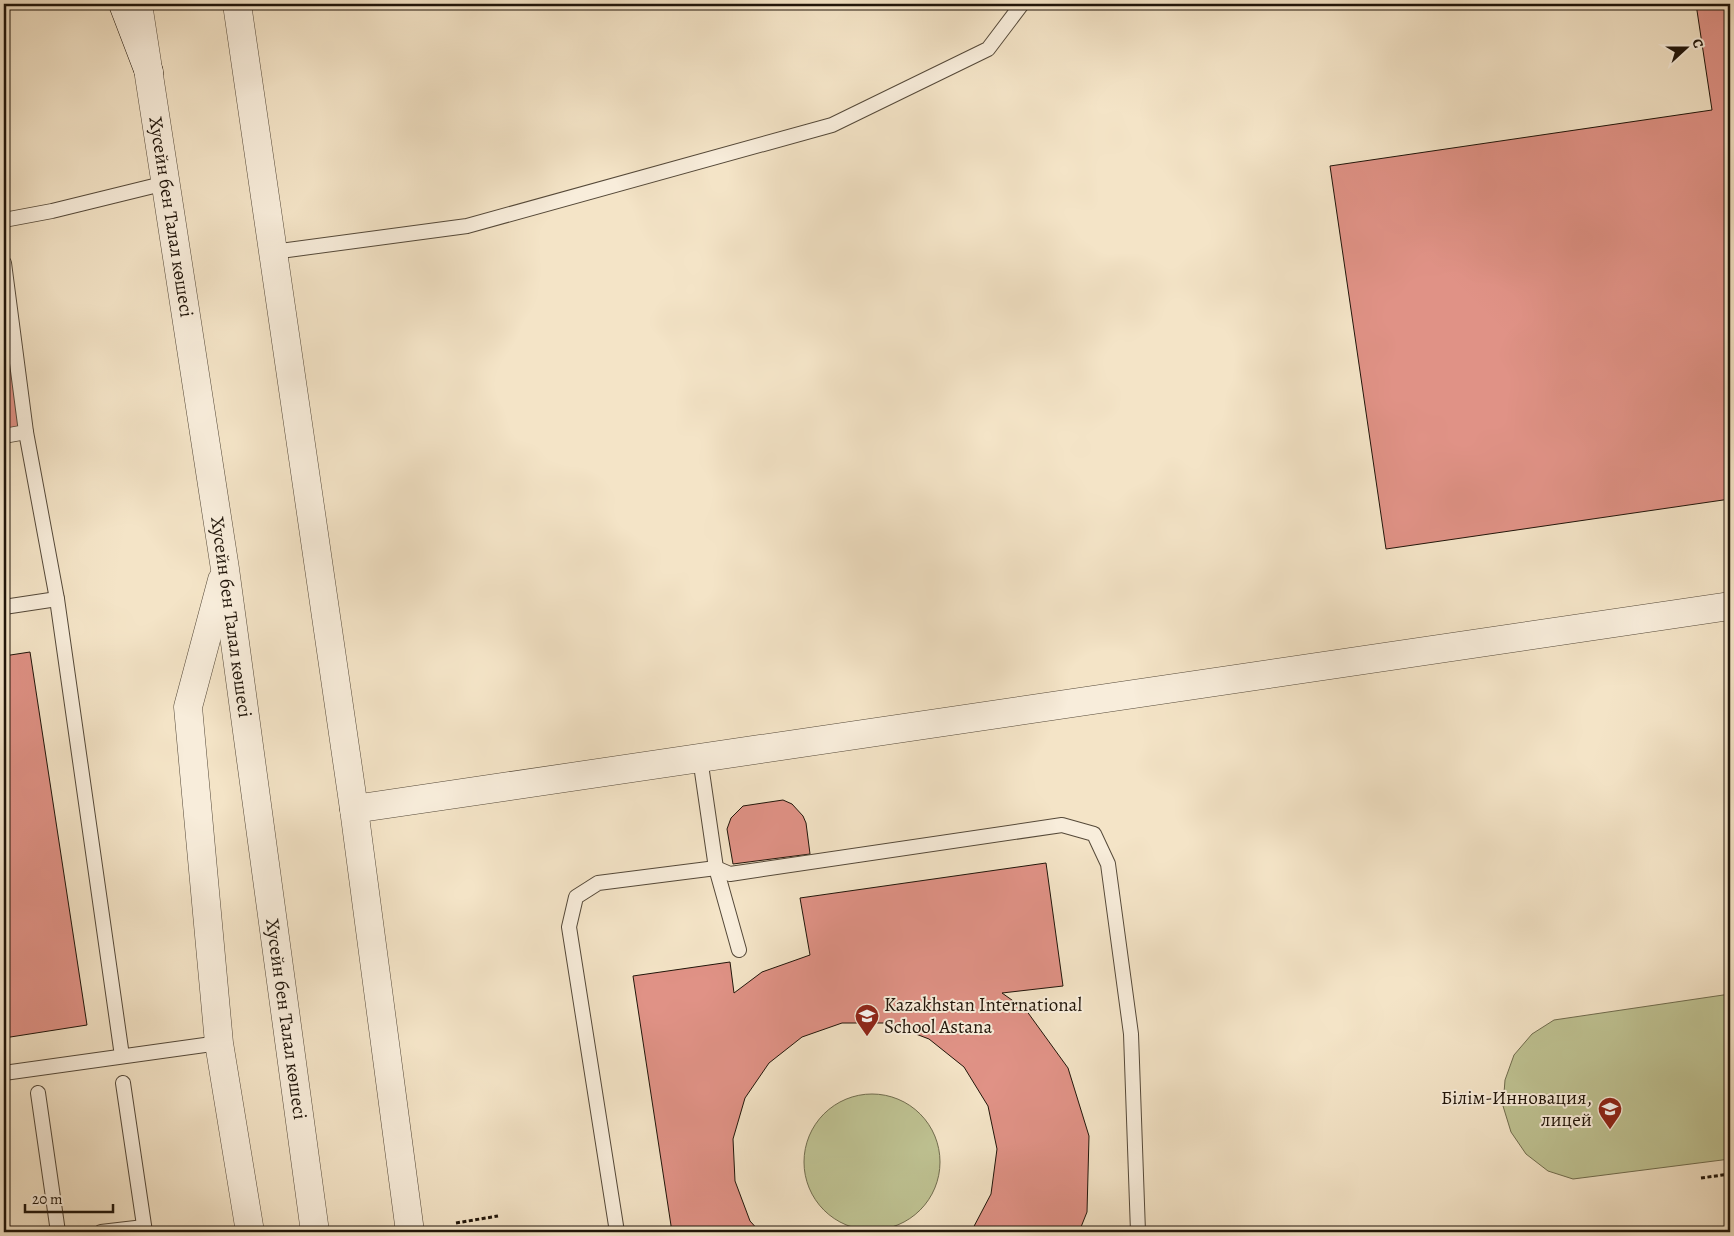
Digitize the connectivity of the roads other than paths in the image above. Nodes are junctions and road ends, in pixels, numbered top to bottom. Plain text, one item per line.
1 (123, 4) edge
2 (138, 4) edge
3 (238, 4) edge
4 (1022, 4) edge
5 (149, 72) junction
6 (166, 183) junction
7 (4, 220) edge
8 (273, 252) junction
9 (4, 263) edge
10 (26, 432) junction
11 (4, 436) edge
12 (225, 569) junction
13 (57, 599) junction
14 (1730, 606) edge
15 (4, 607) edge
16 (700, 758) junction
17 (354, 809) junction
18 (716, 868) junction
19 (740, 950) dead end
20 (219, 1043) junction
21 (122, 1056) junction
22 (4, 1072) edge
23 (123, 1083) dead end
24 (38, 1092) dead end
25 (144, 1229) edge
26 (58, 1232) edge
27 (101, 1232) edge
28 (250, 1232) edge
29 (315, 1232) edge
30 (410, 1232) edge
31 (617, 1232) edge
32 (1138, 1232) edge

1 - 5 street
2 - 5 street, Хусейн бен Талал көшесі
3 - 8 street
4 - 8 lane
5 - 6 street, Хусейн бен Талал көшесі
6 - 7 lane
6 - 12 street, Хусейн бен Талал көшесі
8 - 17 street
9 - 10 lane
10 - 11 lane
10 - 13 lane
12 - 20 street
12 - 29 street, Хусейн бен Талал көшесі
13 - 15 lane
13 - 21 lane
14 - 16 street
16 - 17 street
16 - 18 lane
17 - 30 street
18 - 19 lane
18 - 31 lane
18 - 32 lane
20 - 21 lane
20 - 28 street
21 - 22 lane
23 - 25 lane
24 - 26 lane
25 - 27 lane

